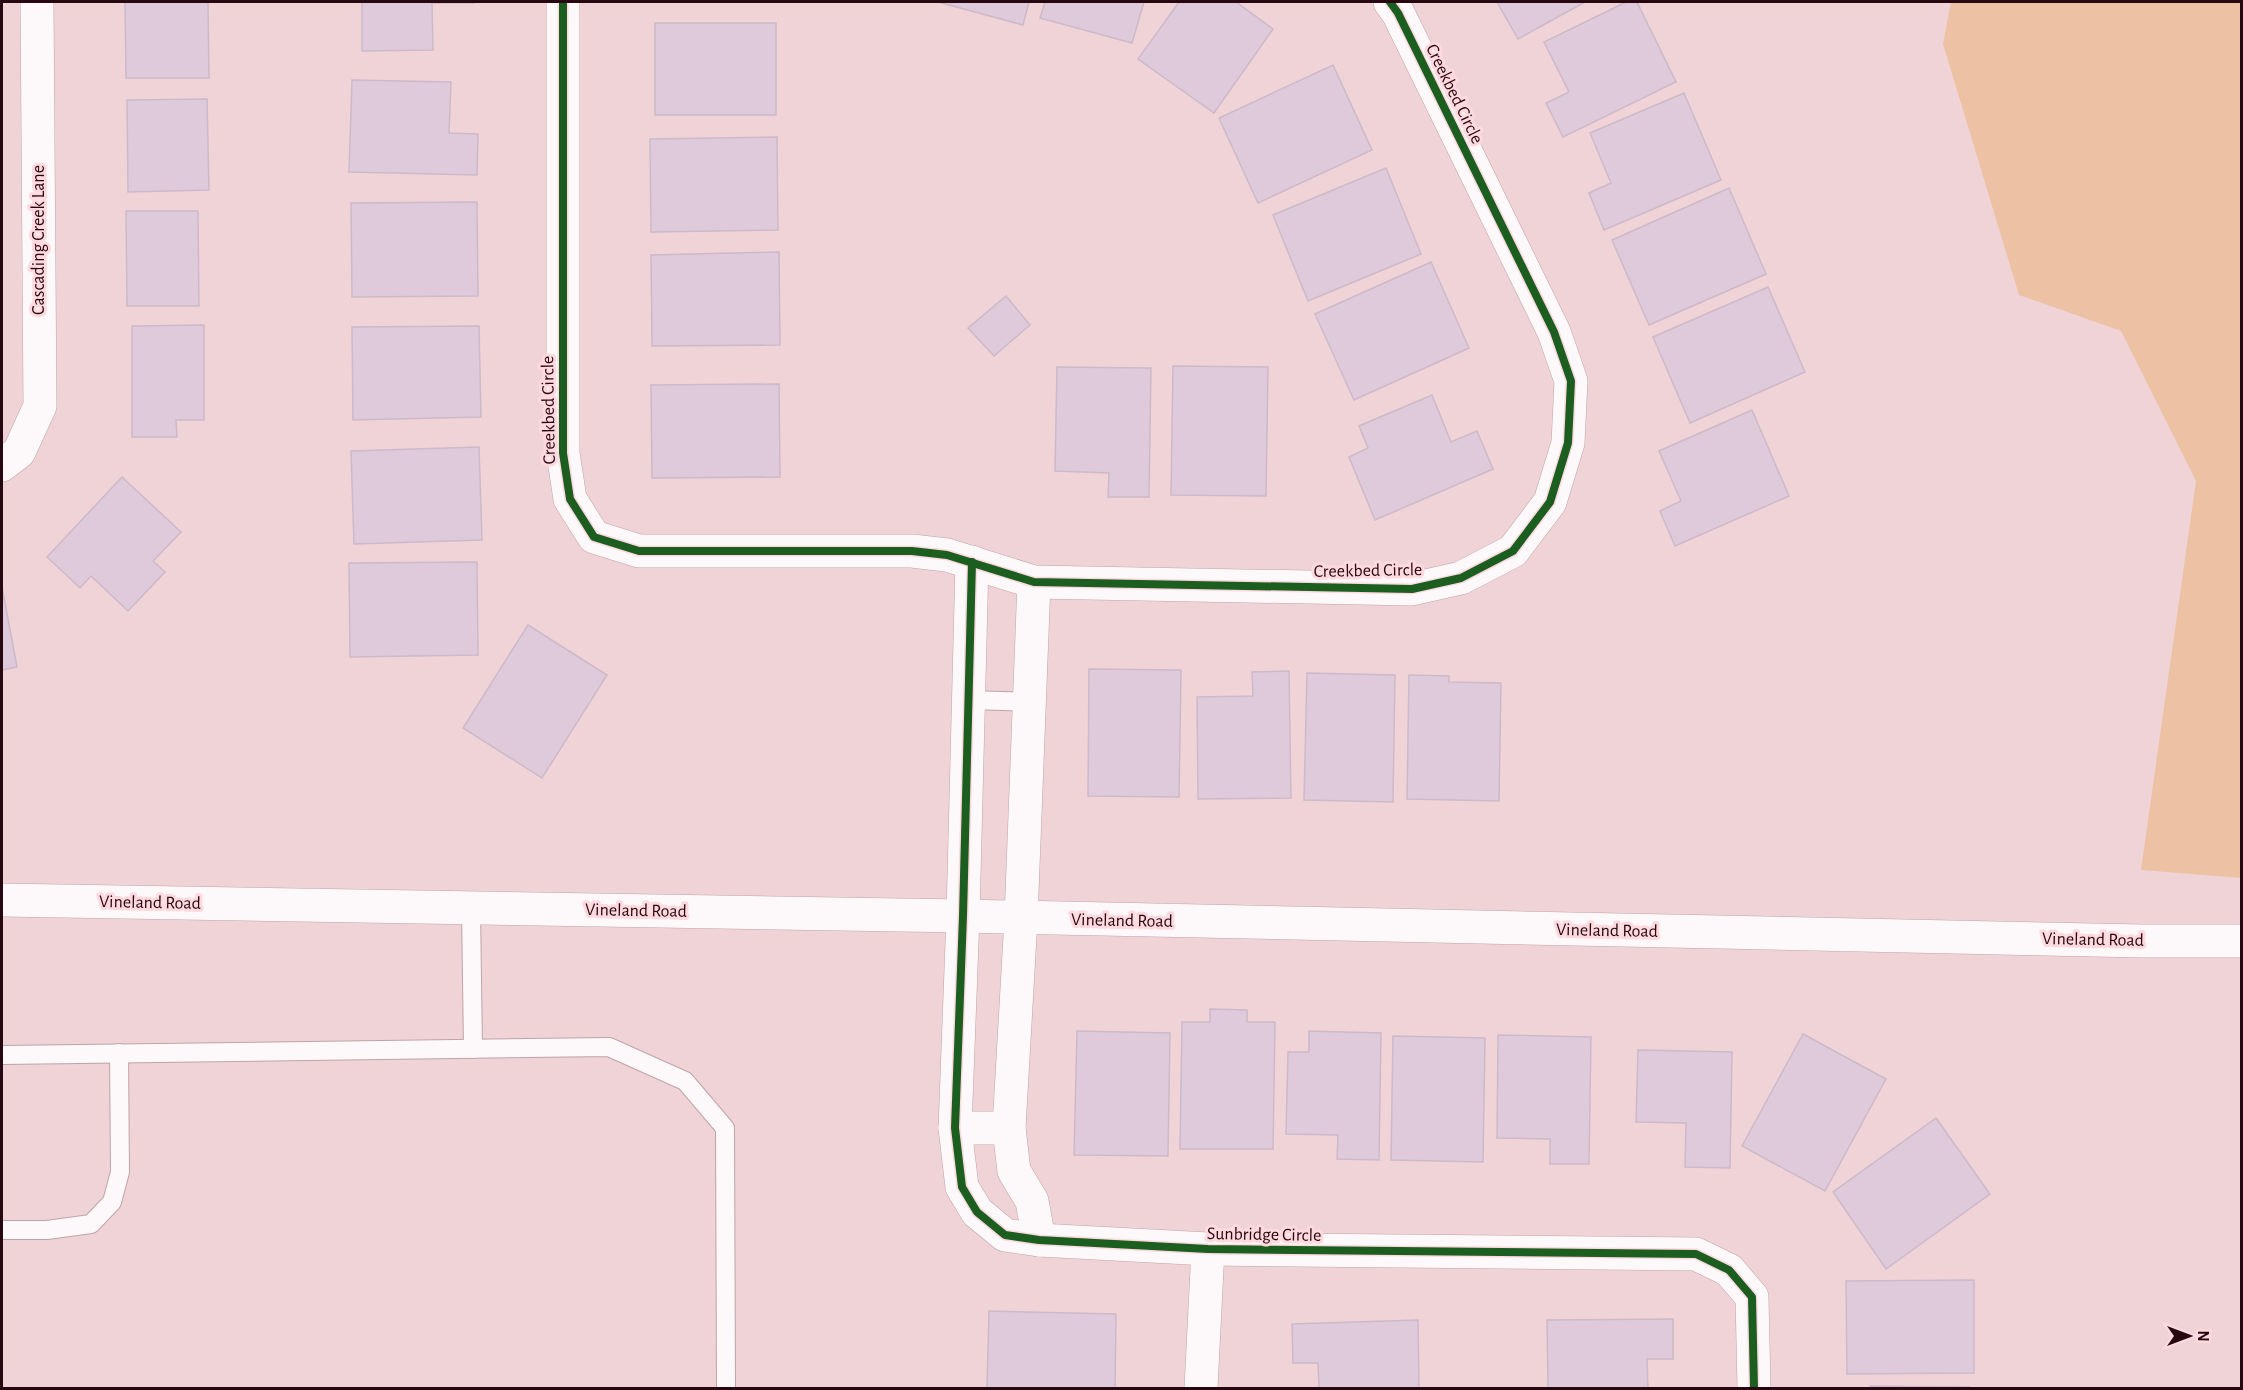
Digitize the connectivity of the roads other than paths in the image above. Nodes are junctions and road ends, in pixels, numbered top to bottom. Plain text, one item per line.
1 (38, 2) edge
2 (563, 2) edge
3 (1390, 2) edge
4 (2, 465) edge
5 (972, 562) junction
6 (1034, 582) junction
7 (970, 700) junction
8 (1030, 702) junction
9 (2, 900) edge
10 (471, 908) junction
11 (963, 916) junction
12 (1022, 919) junction
13 (2241, 941) edge
14 (473, 1049) junction
15 (119, 1053) junction
16 (2, 1055) edge
17 (955, 1128) junction
18 (1009, 1128) junction
19 (2, 1230) edge
20 (1039, 1240) junction
21 (1208, 1249) junction
22 (726, 1389) edge
23 (1201, 1389) edge
24 (1754, 1389) edge

1 - 4 street, Cascading Creek Lane
2 - 5 street, Creekbed Circle
3 - 6 street, Creekbed Circle
5 - 6 street, Creekbed Circle
5 - 7 street
6 - 8 street
7 - 8 lane
7 - 11 street
8 - 12 street
9 - 10 street, Vineland Road
10 - 11 street, Vineland Road
10 - 14 lane
11 - 12 street, Vineland Road
11 - 17 street, Sunbridge Circle
12 - 13 street, Vineland Road
12 - 18 street
14 - 15 lane
14 - 22 lane
15 - 16 lane
15 - 19 lane
17 - 18 street
17 - 20 street, Sunbridge Circle
18 - 20 street
20 - 21 street, Sunbridge Circle
21 - 23 street, Sunbridge Circle
21 - 24 street, Sunbridge Circle

